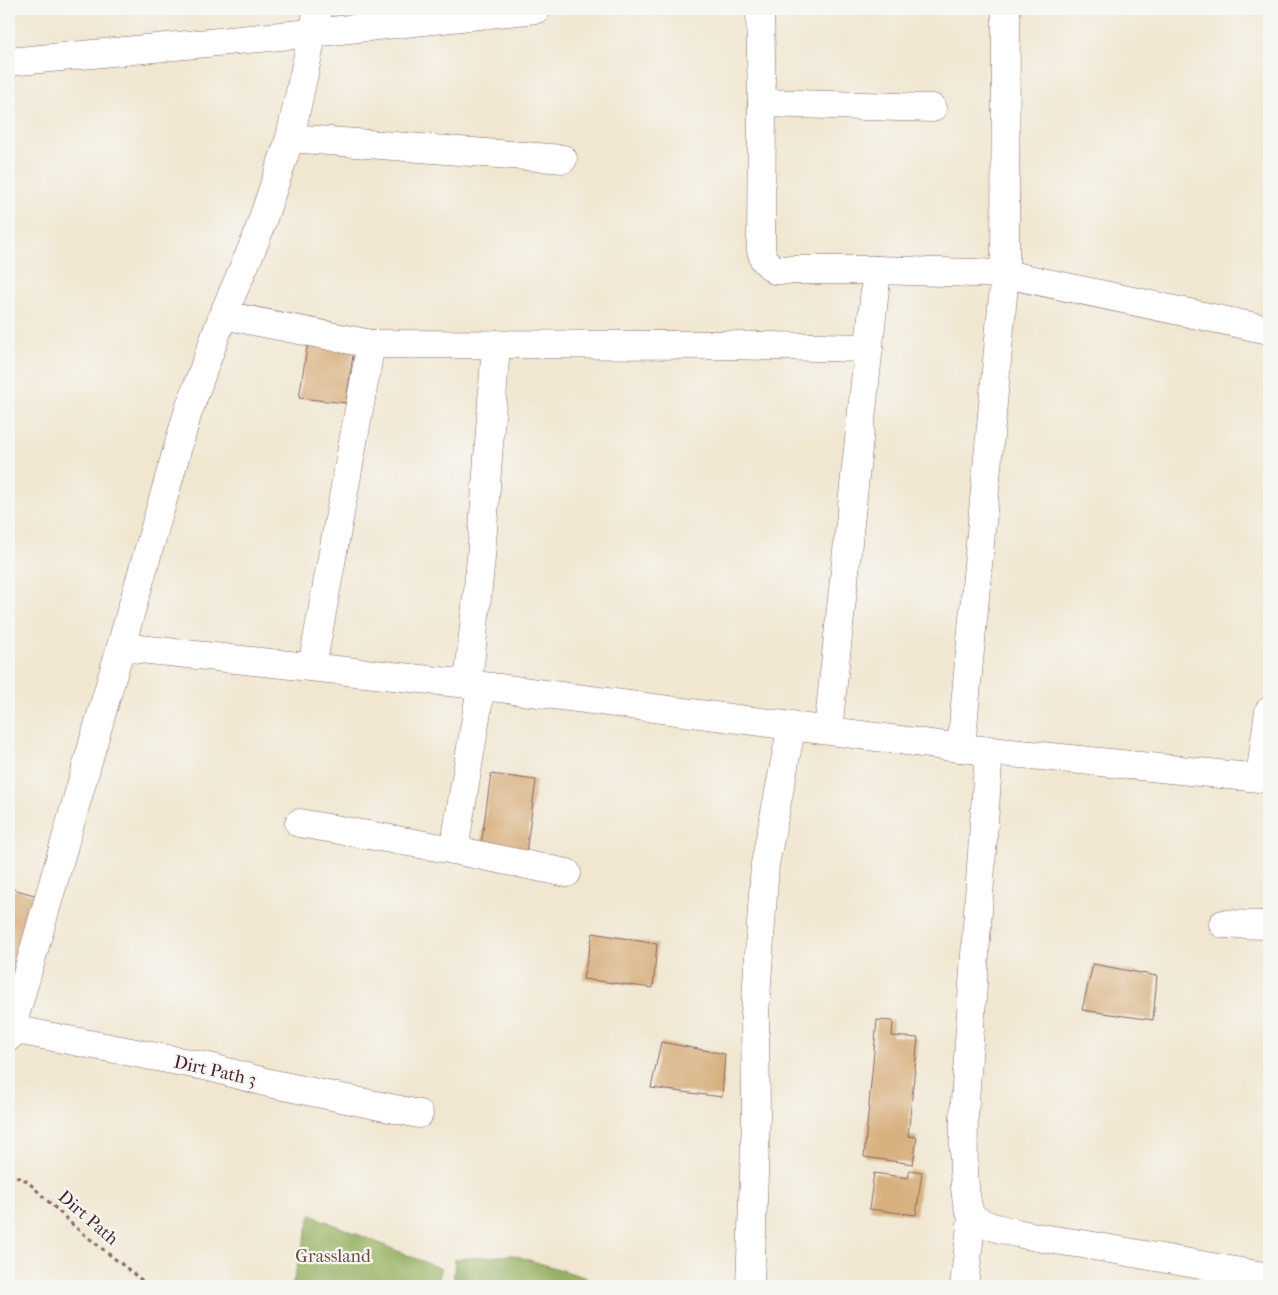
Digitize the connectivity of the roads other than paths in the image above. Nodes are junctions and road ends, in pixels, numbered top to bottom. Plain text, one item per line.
1 (538, 9) edge
2 (760, 9) edge
3 (1006, 9) edge
4 (315, 21) edge
5 (9, 62) edge
6 (762, 104) junction
7 (932, 108) dead end
8 (290, 138) junction
9 (563, 159) dead end
10 (878, 270) junction
11 (1005, 274) junction
12 (223, 315) junction
13 (1269, 330) edge
14 (371, 344) junction
15 (496, 344) junction
16 (869, 348) junction
17 (121, 647) junction
18 (312, 667) junction
19 (475, 686) junction
20 (1269, 712) edge
21 (792, 725) junction
22 (828, 730) junction
23 (960, 748) junction
24 (989, 750) junction
25 (1264, 778) edge
26 (299, 823) dead end
27 (454, 850) junction
28 (567, 873) dead end
29 (1223, 924) dead end
30 (1269, 925) edge
31 (10, 1033) edge
32 (419, 1114) dead end
33 (972, 1217) junction
34 (1269, 1277) edge
35 (750, 1286) edge
36 (964, 1286) edge

1 - 4 street
2 - 6 street
3 - 11 street
4 - 5 street
4 - 8 street
6 - 7 street
6 - 10 street
8 - 9 street
8 - 12 street
10 - 11 street
10 - 16 street
11 - 13 street
11 - 23 street
12 - 14 street
12 - 17 street
14 - 15 street
14 - 18 street
15 - 16 street
15 - 19 street
16 - 22 street
17 - 18 street
17 - 31 street
18 - 19 street
19 - 21 street
19 - 27 street
20 - 25 street
21 - 22 street
21 - 35 street
22 - 23 street
23 - 24 street
24 - 25 street
24 - 33 street
26 - 27 street
27 - 28 street
29 - 30 street
31 - 32 street, Dirt Path 3
33 - 34 street
33 - 36 street

